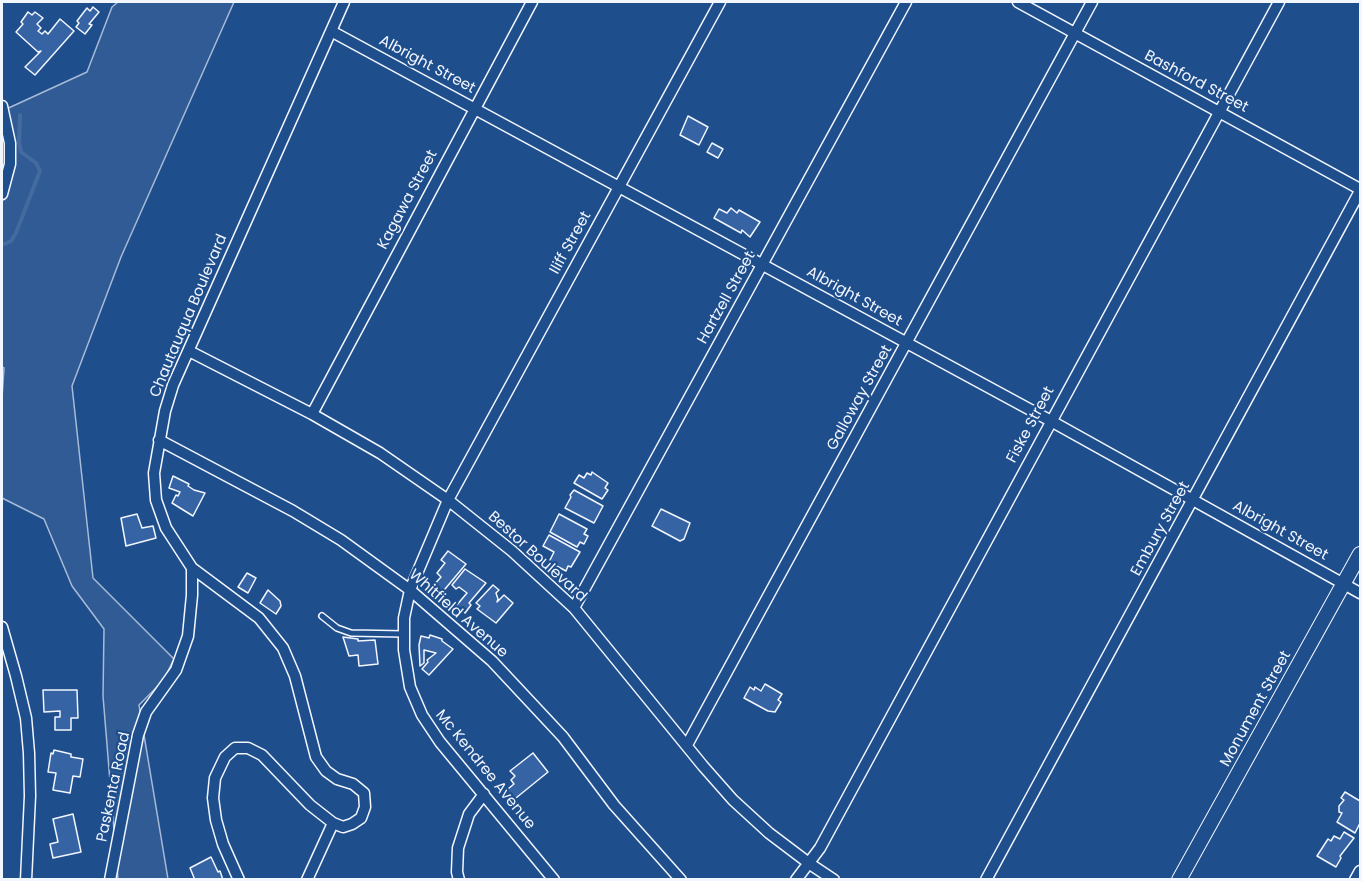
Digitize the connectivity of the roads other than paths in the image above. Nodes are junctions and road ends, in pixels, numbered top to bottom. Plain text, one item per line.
1 (344, 2) edge
2 (532, 2) edge
3 (720, 2) edge
4 (906, 2) edge
5 (1018, 2) edge
6 (1092, 2) edge
7 (1279, 2) edge
8 (331, 31) junction
9 (1075, 33) junction
10 (2, 106) edge
11 (474, 108) junction
12 (1220, 111) junction
13 (620, 187) junction
14 (1360, 190) edge
15 (2, 194) edge
16 (763, 265) junction
17 (907, 344) junction
18 (189, 351) junction
19 (312, 414) junction
20 (1050, 421) junction
21 (159, 440) junction
22 (448, 500) junction
23 (1193, 501) junction
24 (1360, 554) edge
25 (192, 568) junction
26 (1344, 584) junction
27 (410, 590) junction
28 (1360, 593) edge
29 (573, 608) junction
30 (322, 616) dead end
31 (2, 627) edge
32 (404, 634) junction
33 (687, 745) junction
34 (484, 794) junction
35 (333, 823) junction
36 (810, 864) junction
37 (1360, 871) edge
38 (26, 879) edge
39 (110, 879) edge
40 (239, 879) edge
41 (307, 879) edge
42 (459, 879) edge
43 (554, 879) edge
44 (681, 879) edge
45 (796, 879) edge
46 (834, 879) edge
47 (986, 879) edge
48 (1179, 879) edge
49 (1355, 879) edge

1 - 8 street, Chautauqua Boulevard
2 - 11 street, Kagawa Street
3 - 13 street, Iliff Street
4 - 16 street, Hartzell Street
5 - 9 street, Bashford Street
6 - 9 street, Galloway Street
7 - 12 street, Fiske Street
8 - 11 street, Albright Street
8 - 18 street, Chautauqua Boulevard
9 - 12 street, Bashford Street
9 - 17 street, Galloway Street
10 - 15 street
11 - 13 street, Albright Street
11 - 19 street, Kagawa Street
12 - 14 street, Bashford Street
12 - 20 street, Fiske Street
13 - 16 street, Albright Street
13 - 22 street, Iliff Street
14 - 23 street, Embury Street
16 - 17 street, Albright Street
16 - 29 street, Hartzell Street
17 - 20 street, Albright Street
17 - 33 street, Galloway Street
18 - 19 street, Bestor Boulevard
18 - 21 street, Chautauqua Boulevard
19 - 22 street, Bestor Boulevard
20 - 23 street, Albright Street
20 - 36 street, Fiske Street
21 - 25 street, Chautauqua Boulevard
21 - 27 street, Whitfield Avenue
22 - 27 street, Mc Kendree Avenue
22 - 29 street, Bestor Boulevard
23 - 26 street, Albright Street
23 - 47 street, Embury Street
24 - 26 street, Monument Street
25 - 35 street, Chautauqua Boulevard
25 - 39 street, Paskenta Road
26 - 28 street, Albright Street
26 - 48 street, Monument Street
27 - 32 street, Mc Kendree Avenue
27 - 44 street, Whitfield Avenue
29 - 33 street, Bestor Boulevard
30 - 32 lane
31 - 38 street
32 - 34 street, Mc Kendree Avenue
33 - 36 street, Bestor Boulevard
34 - 42 street
34 - 43 street, Mc Kendree Avenue
35 - 40 street
35 - 41 street
36 - 45 street
36 - 46 street, Bestor Boulevard
37 - 49 street

